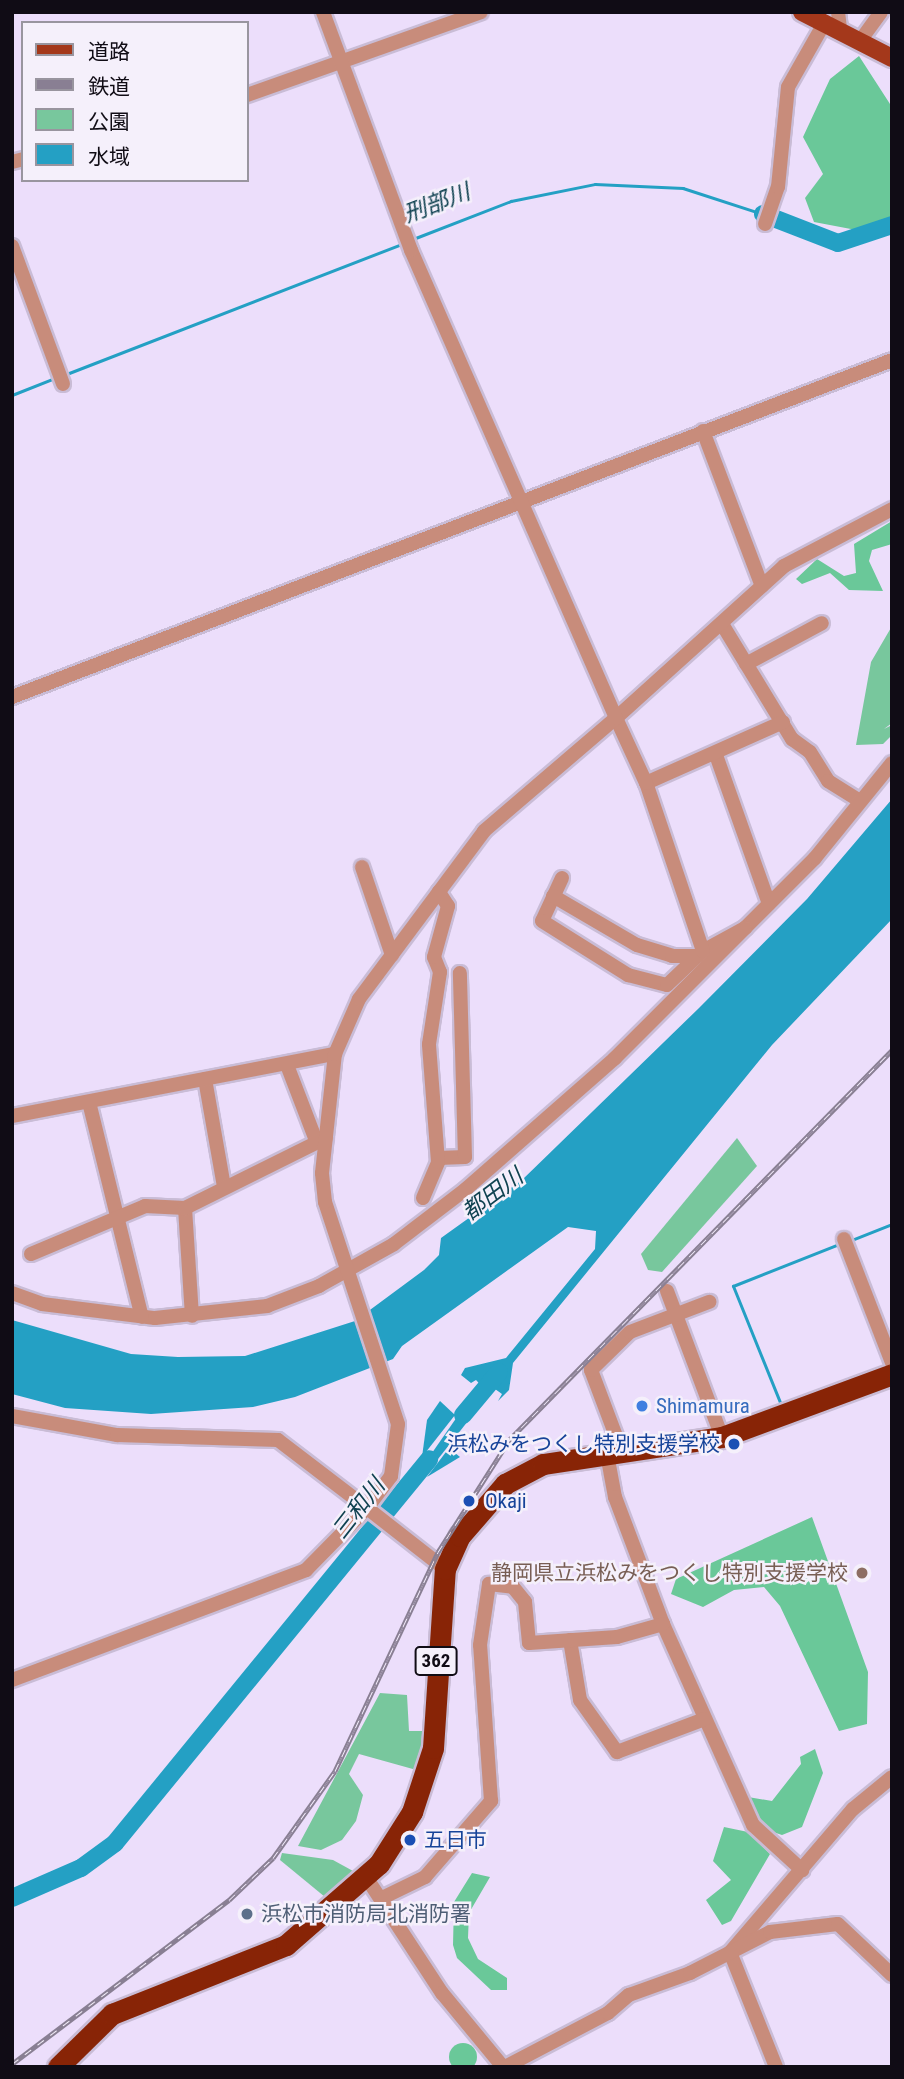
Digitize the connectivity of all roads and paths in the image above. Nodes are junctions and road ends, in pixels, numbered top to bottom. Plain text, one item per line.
1 (323, 12) edge
2 (481, 12) edge
3 (802, 12) edge
4 (881, 12) edge
5 (834, 21) edge
6 (860, 41) junction
7 (892, 58) edge
8 (342, 63) junction
9 (248, 95) edge
10 (765, 224) dead end
11 (12, 246) edge
12 (892, 360) edge
13 (64, 384) dead end
14 (703, 431) junction
15 (522, 500) junction
16 (892, 509) edge
17 (762, 586) junction
18 (822, 622) dead end
19 (722, 624) junction
20 (746, 664) junction
21 (12, 697) edge
22 (616, 718) junction
23 (783, 722) junction
24 (716, 755) junction
25 (892, 763) edge
26 (646, 783) junction
27 (860, 801) junction
28 (362, 867) dead end
29 (562, 878) dead end
30 (439, 892) junction
31 (553, 896) junction
32 (769, 904) junction
33 (745, 929) junction
34 (700, 953) junction
35 (392, 955) junction
36 (460, 973) dead end
37 (438, 1000) junction
38 (460, 1002) junction
39 (335, 1054) junction
40 (287, 1065) junction
41 (205, 1079) junction
42 (89, 1102) junction
43 (12, 1116) edge
44 (320, 1138) junction
45 (438, 1158) junction
46 (224, 1187) junction
47 (423, 1198) dead end
48 (185, 1208) junction
49 (118, 1216) junction
50 (844, 1239) dead end
51 (31, 1254) dead end
52 (349, 1273) junction
53 (667, 1291) dead end
54 (12, 1293) edge
55 (709, 1302) dead end
56 (676, 1314) junction
57 (192, 1315) junction
58 (142, 1317) junction
59 (892, 1363) edge
60 (892, 1374) edge
61 (12, 1416) edge
62 (722, 1437) junction
63 (615, 1453) junction
64 (370, 1510) junction
65 (445, 1569) junction
66 (663, 1624) junction
67 (570, 1640) junction
68 (12, 1680) edge
69 (705, 1719) junction
70 (892, 1777) edge
71 (802, 1870) junction
72 (366, 1878) junction
73 (382, 1898) junction
74 (731, 1951) junction
75 (892, 1975) edge
76 (504, 2066) edge
77 (58, 2067) edge
78 (776, 2067) edge

1 - 8 street
2 - 8 street
3 - 5 main road
4 - 6 street
5 - 6 main road
5 - 10 street
6 - 7 main road
8 - 9 street
8 - 15 street
11 - 13 street
12 - 14 street
14 - 15 street
14 - 17 street
15 - 21 street
15 - 22 street
16 - 17 street
17 - 19 street
18 - 20 street
19 - 20 street
19 - 22 street
20 - 23 street
22 - 26 street
22 - 30 street
23 - 24 street
23 - 27 street
24 - 26 street
24 - 32 street
25 - 27 street
26 - 34 street
27 - 32 street
28 - 35 street
29 - 31 street
30 - 35 street
30 - 37 street
31 - 34 street
31 - 34 street
32 - 33 street
33 - 34 street
33 - 52 street
35 - 39 street
36 - 38 street
37 - 38 street
37 - 45 street
38 - 45 street
39 - 40 street
39 - 44 street
40 - 41 street
40 - 44 street
41 - 42 street
41 - 46 street
42 - 43 street
42 - 49 street
44 - 46 street
44 - 52 street
45 - 47 street
46 - 48 street
48 - 49 street
48 - 57 street
49 - 51 street
49 - 58 street
50 - 59 street
52 - 57 street
52 - 64 street
53 - 56 street
54 - 58 street
55 - 56 street
56 - 62 street
56 - 63 street
57 - 58 street
60 - 62 highway, 362
61 - 64 street
62 - 63 highway, 362
63 - 65 highway, 362
63 - 66 street
64 - 65 street
64 - 68 street
65 - 72 highway, 362
66 - 67 street
66 - 69 street
67 - 69 street
67 - 73 street
69 - 71 street
70 - 71 street
71 - 74 street
72 - 73 street
72 - 77 highway, 362
73 - 76 street
74 - 75 street
74 - 76 street
74 - 78 street

